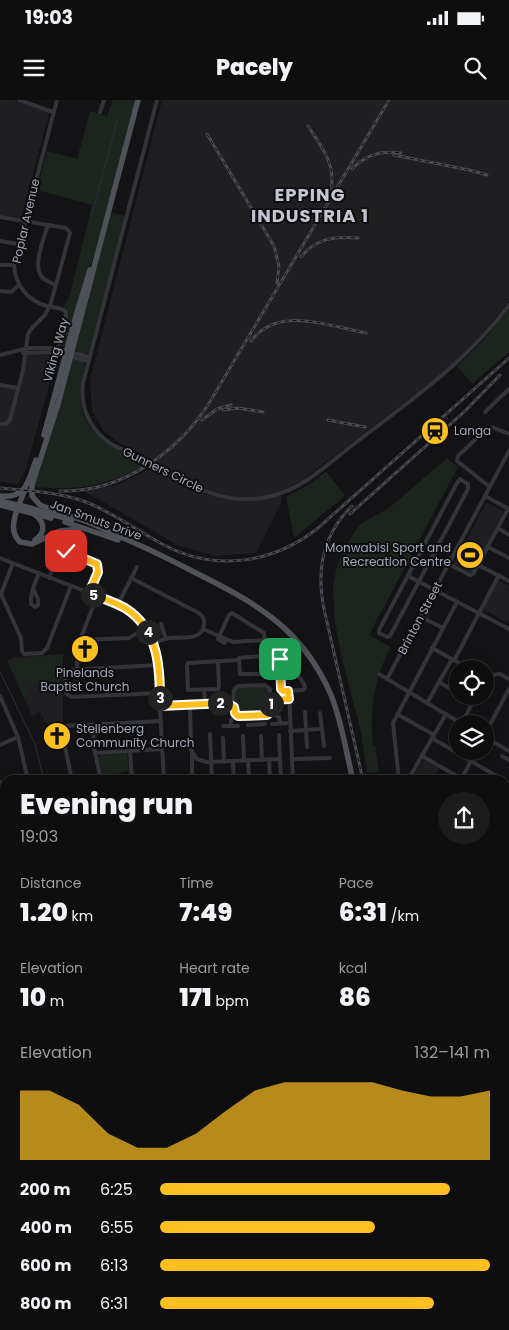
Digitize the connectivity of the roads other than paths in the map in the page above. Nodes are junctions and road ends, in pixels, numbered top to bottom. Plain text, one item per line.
1 (19, 100) edge
2 (57, 100) edge
3 (104, 100) edge
4 (138, 100) edge
5 (157, 100) edge
6 (53, 112) junction
7 (100, 112) dead end
8 (0, 217) edge
9 (24, 221) junction
10 (48, 225) junction
11 (0, 242) edge
12 (18, 244) junction
13 (0, 265) edge
14 (14, 265) junction
15 (19, 285) junction
16 (56, 285) junction
17 (0, 291) edge
18 (509, 305) edge
19 (50, 307) junction
20 (59, 344) dead end
21 (24, 351) junction
22 (68, 353) junction
23 (0, 355) edge
24 (89, 359) junction
25 (0, 385) edge
26 (18, 388) junction
27 (509, 389) edge
28 (485, 412) dead end
29 (0, 424) edge
30 (509, 434) edge
31 (509, 450) edge
32 (29, 485) junction
33 (490, 487) junction
34 (0, 496) edge
35 (485, 496) junction
36 (0, 501) edge
37 (0, 505) edge
38 (508, 509) edge
39 (20, 513) junction
40 (498, 528) junction
41 (92, 531) junction
42 (509, 535) edge
43 (118, 536) junction
44 (488, 547) junction
45 (0, 558) edge
46 (509, 558) edge
47 (13, 563) junction
48 (449, 564) junction
49 (478, 565) junction
50 (182, 566) junction
51 (137, 567) dead end
52 (39, 573) junction
53 (509, 573) edge
54 (499, 575) junction
55 (408, 576) junction
56 (49, 578) junction
57 (131, 578) junction
58 (507, 580) edge
59 (419, 581) junction
60 (71, 586) junction
61 (33, 588) dead end
62 (435, 590) junction
63 (89, 593) junction
64 (97, 596) junction
65 (457, 602) junction
66 (118, 604) junction
67 (479, 613) junction
68 (421, 617) junction
69 (161, 624) dead end
70 (146, 628) junction
71 (443, 628) junction
72 (203, 629) junction
73 (509, 629) edge
74 (219, 636) junction
75 (166, 639) junction
76 (80, 640) junction
77 (265, 640) junction
78 (276, 641) dead end
79 (154, 643) junction
80 (432, 648) junction
81 (238, 660) junction
82 (453, 660) joint
83 (218, 662) junction
84 (158, 665) junction
85 (449, 666) edge
86 (77, 669) junction
87 (379, 674) dead end
88 (494, 676) edge
89 (509, 679) edge
90 (253, 680) junction
91 (387, 680) junction
92 (439, 682) junction
93 (449, 688) edge
94 (509, 689) edge
95 (204, 691) junction
96 (288, 691) junction
97 (409, 692) junction
98 (160, 693) junction
99 (0, 696) edge
100 (289, 699) junction
101 (233, 700) junction
102 (271, 700) junction
103 (226, 703) junction
104 (427, 703) junction
105 (190, 704) junction
106 (204, 704) junction
107 (160, 706) junction
108 (234, 707) junction
109 (6, 709) junction
110 (0, 711) edge
111 (305, 712) dead end
112 (270, 713) junction
113 (320, 713) dead end
114 (397, 714) junction
115 (446, 714) junction
116 (237, 715) junction
117 (256, 716) junction
118 (449, 716) edge
119 (494, 718) edge
120 (161, 721) junction
121 (280, 723) junction
122 (287, 723) dead end
123 (265, 724) dead end
124 (272, 724) dead end
125 (93, 725) junction
126 (248, 725) dead end
127 (256, 725) junction
128 (224, 726) dead end
129 (231, 726) junction
130 (238, 726) dead end
131 (321, 729) junction
132 (306, 730) junction
133 (290, 731) junction
134 (210, 734) dead end
135 (279, 735) dead end
136 (242, 736) dead end
137 (261, 736) dead end
138 (18, 737) junction
139 (433, 737) junction
140 (223, 738) dead end
141 (494, 742) edge
142 (0, 745) edge
143 (509, 745) edge
144 (324, 746) dead end
145 (307, 747) dead end
146 (162, 750) junction
147 (508, 751) edge
148 (130, 752) junction
149 (95, 753) junction
150 (192, 753) junction
151 (422, 756) junction
152 (502, 756) dead end
153 (195, 757) junction
154 (330, 758) dead end
155 (269, 759) junction
156 (280, 759) junction
157 (246, 760) junction
158 (262, 760) junction
159 (292, 760) junction
160 (509, 760) edge
161 (232, 761) junction
162 (471, 761) junction
163 (211, 762) junction
164 (224, 762) junction
165 (191, 763) junction
166 (27, 775) edge
167 (71, 775) edge
168 (100, 775) edge
169 (132, 775) edge
170 (164, 775) edge
171 (192, 775) edge
172 (212, 775) edge
173 (233, 775) edge
174 (248, 775) edge
175 (270, 775) edge
176 (281, 775) edge
177 (293, 775) edge
178 (352, 775) edge
179 (398, 775) edge
180 (411, 775) edge
181 (454, 775) edge
182 (464, 775) edge
183 (494, 775) edge
184 (0, 782) edge
185 (0, 788) edge

1 - 6 street
2 - 6 street, Poplar Avenue
3 - 7 street
4 - 22 main road, Viking Way
5 - 24 street, Gunners Circle
6 - 9 street, Poplar Avenue
8 - 9 street
9 - 10 street
9 - 12 street, Poplar Avenue
10 - 16 street
10 - 16 street
11 - 12 street
12 - 14 street, Poplar Avenue
13 - 14 street
14 - 15 street, Poplar Avenue
15 - 17 street
15 - 19 street
16 - 19 street
18 - 24 street, Gunners Circle
19 - 20 street
19 - 21 street
21 - 22 street
21 - 23 street
21 - 26 street
22 - 24 street
22 - 32 main road, Viking Way
25 - 26 street
26 - 29 street
27 - 28 street
30 - 33 street
31 - 33 street, Brinton Street
32 - 34 main road
32 - 39 main road, Viking Way
32 - 43 main road
33 - 35 street, Brinton Street
35 - 38 street
35 - 48 street, Brinton Street
36 - 43 main road, Jan Smuts Drive
37 - 39 main road, Jan Smuts Drive
38 - 40 street
39 - 39 main road
39 - 41 main road, Jan Smuts Drive
39 - 41 main road
40 - 42 street
40 - 44 street
41 - 50 main road, Jan Smuts Drive
43 - 50 main road, Jan Smuts Drive
44 - 46 street
44 - 49 street
45 - 47 street
47 - 52 street
47 - 60 street
48 - 49 street
48 - 62 street, Brinton Street
49 - 54 street
50 - 178 main road, Jan Smuts Drive
51 - 57 street
52 - 56 street
52 - 61 street
53 - 58 street
54 - 58 street
54 - 67 street
55 - 59 street
55 - 59 street
55 - 59 street
56 - 60 street
56 - 63 street
57 - 66 street
57 - 72 street
59 - 62 street
60 - 63 street
62 - 65 street
62 - 68 street, Brinton Street
63 - 64 street
64 - 66 street
64 - 76 street
65 - 67 street
65 - 71 street
66 - 70 street
67 - 73 street
67 - 82 street
68 - 71 street
68 - 91 street, Brinton Street
69 - 75 street
70 - 76 street
70 - 79 street
71 - 80 street
72 - 74 street
72 - 75 street
74 - 77 street
74 - 77 street
75 - 79 street
76 - 86 street
77 - 78 street
79 - 84 street
80 - 82 street
80 - 97 street
81 - 83 street
81 - 90 street
81 - 90 street
83 - 95 street
83 - 95 street
84 - 86 street
84 - 98 street
85 - 92 street
86 - 98 street
87 - 91 street
88 - 89 street
90 - 101 street
90 - 102 street
91 - 97 street
92 - 93 street
92 - 104 street
94 - 119 street
95 - 106 street
96 - 96 street
96 - 100 street
97 - 104 street
97 - 114 street
98 - 107 street
99 - 109 street
100 - 102 street
100 - 133 street
101 - 103 street
101 - 108 street
102 - 112 street
103 - 106 street
103 - 108 street
104 - 115 street
105 - 106 street
105 - 107 street
105 - 150 street
107 - 120 street
108 - 116 street
109 - 110 street
109 - 138 street
111 - 132 street
112 - 117 street
112 - 121 street
113 - 131 street
114 - 139 street
114 - 179 street
115 - 118 street
115 - 139 street
116 - 117 street
116 - 129 street
117 - 127 street
120 - 125 street
120 - 146 street
121 - 122 street
121 - 124 street
123 - 127 street
125 - 149 street
125 - 167 street
126 - 127 street
128 - 129 street
129 - 130 street
131 - 132 street
131 - 144 street
132 - 133 street
132 - 145 street
133 - 159 street
134 - 163 street
135 - 156 street
136 - 157 street
137 - 158 street
138 - 142 street
138 - 166 street
139 - 151 street
139 - 162 street
140 - 164 street
141 - 147 street
143 - 147 street
146 - 148 street
146 - 170 street
148 - 149 street
148 - 169 street
149 - 168 street
150 - 153 street
150 - 165 street
151 - 180 street
151 - 181 street
152 - 160 street
153 - 163 street
153 - 165 street
154 - 159 street
155 - 156 street
155 - 158 street
155 - 175 street
156 - 176 street
157 - 158 street
157 - 161 street
157 - 174 street
159 - 177 street
161 - 164 street
161 - 173 street
162 - 182 street
162 - 183 street
163 - 164 street
163 - 172 street
165 - 171 street
184 - 185 street

